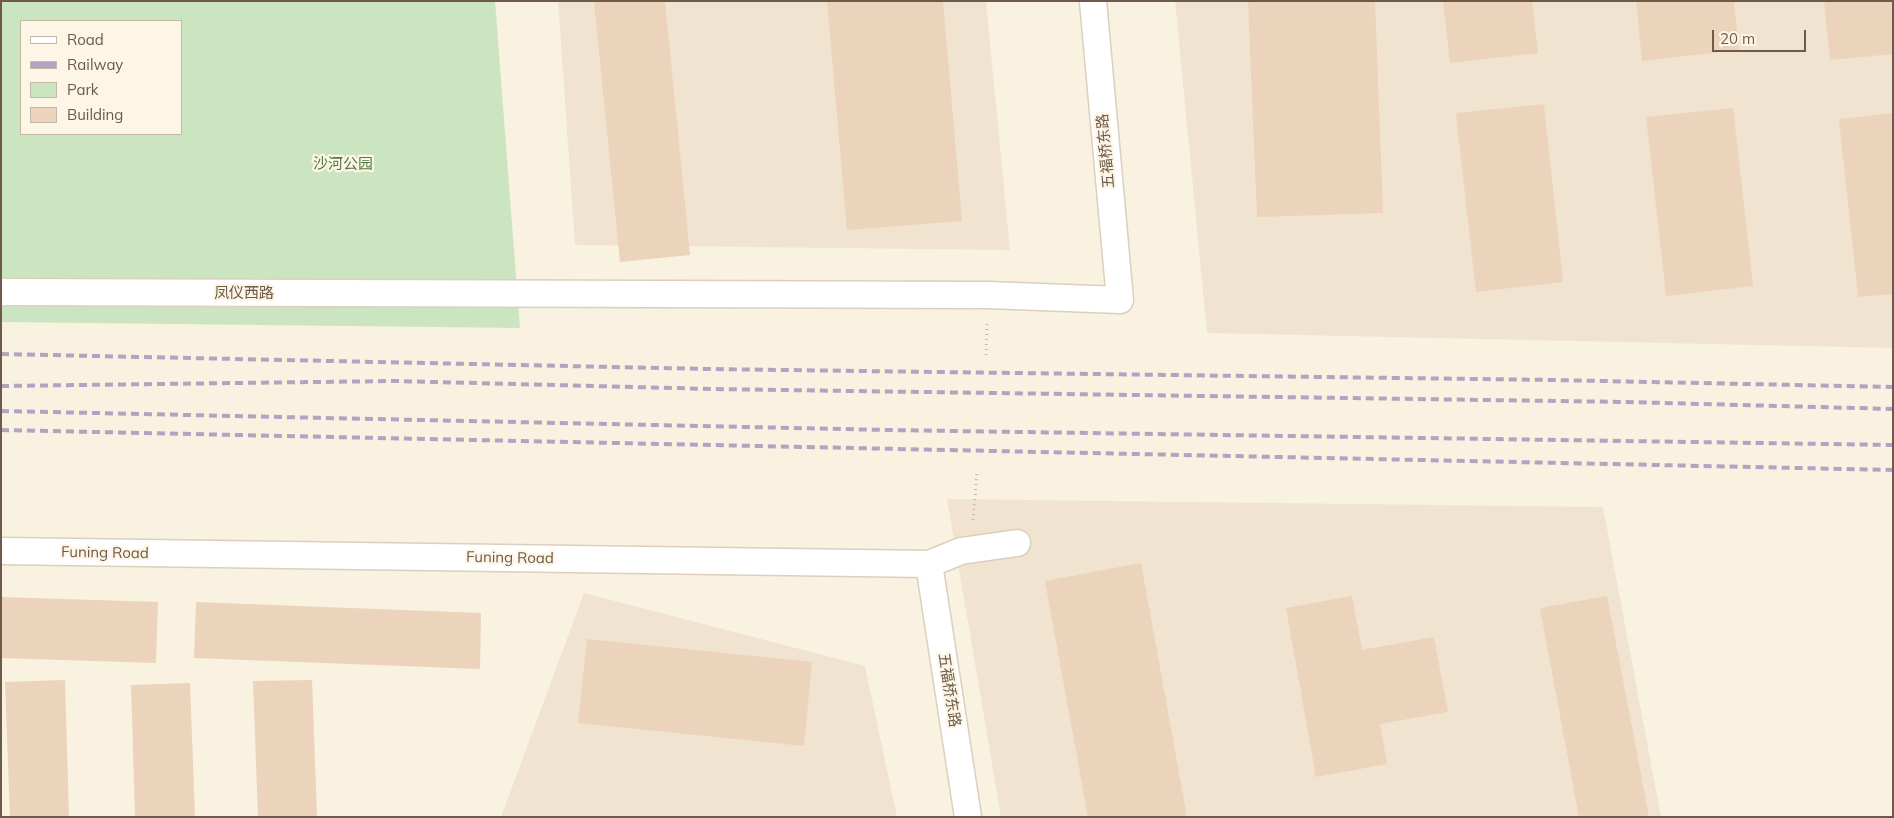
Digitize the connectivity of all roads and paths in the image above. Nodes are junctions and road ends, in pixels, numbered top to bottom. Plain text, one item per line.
1 (1092, 1) edge
2 (1, 292) edge
3 (1120, 300) joint
4 (977, 473) dead end
5 (1017, 543) dead end
6 (971, 550) junction
7 (1, 551) edge
8 (929, 564) junction
9 (968, 817) edge

1 - 3 street, 五福桥东路
2 - 3 street, 凤仪西路
4 - 6 path
5 - 6 street, Funing Road
6 - 8 street, Funing Road
7 - 8 street, Funing Road
8 - 9 street, 五福桥东路

